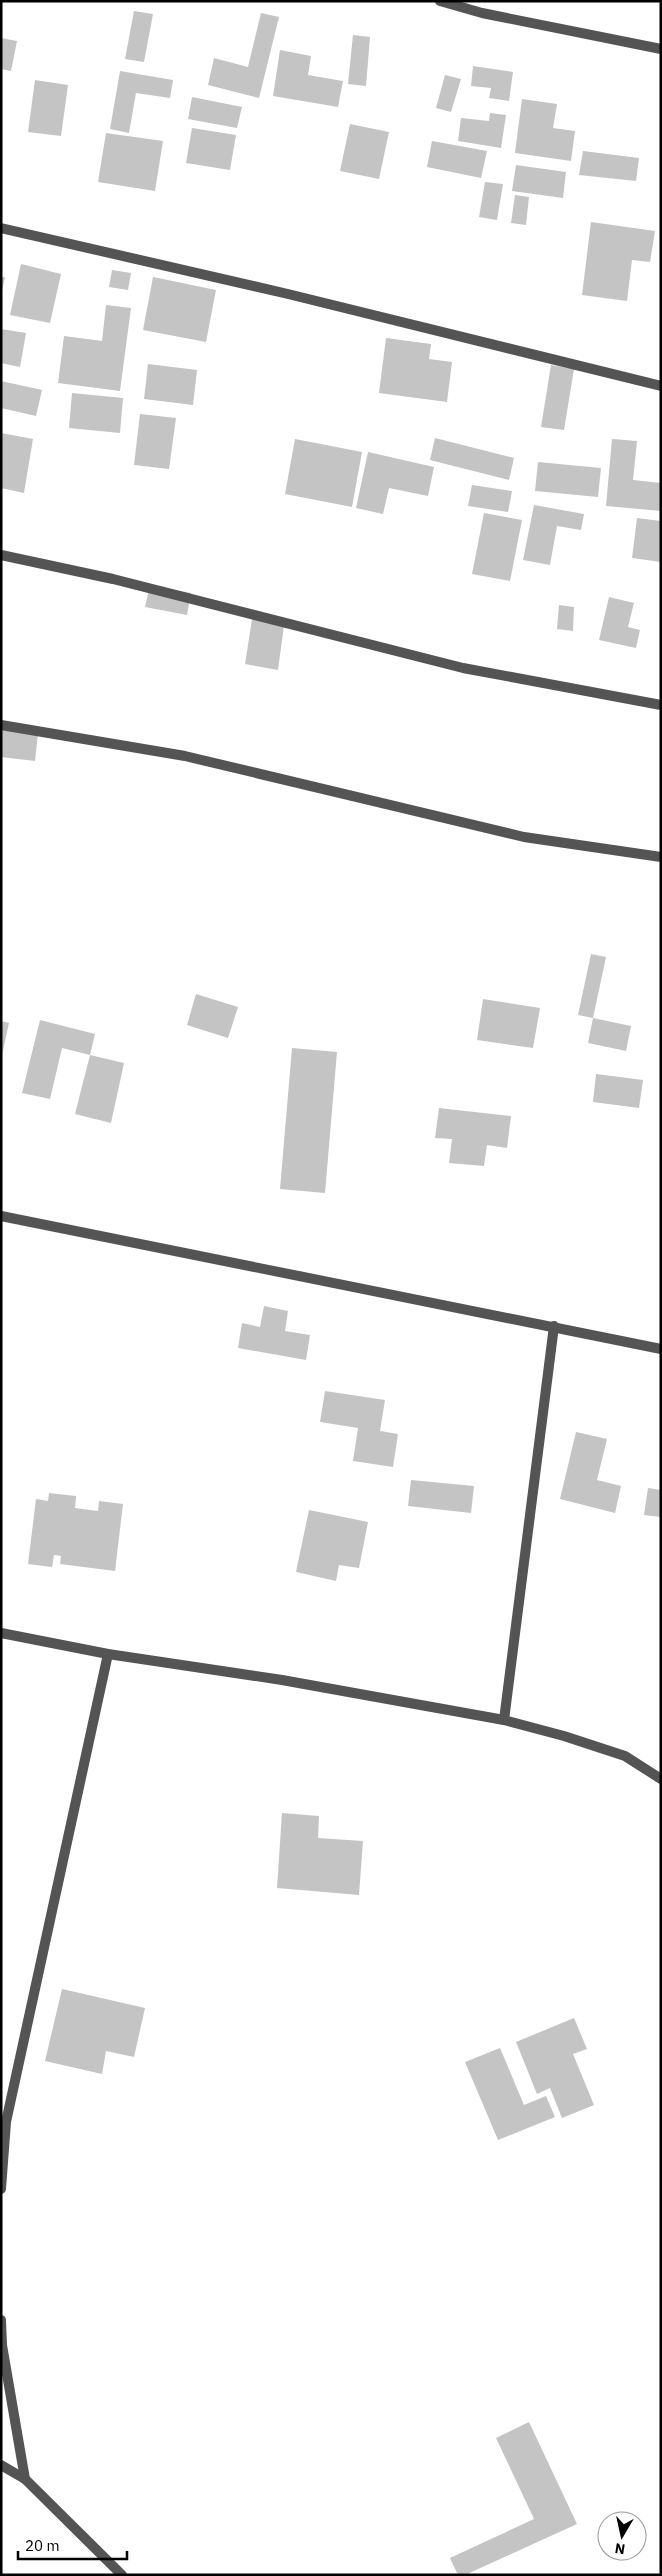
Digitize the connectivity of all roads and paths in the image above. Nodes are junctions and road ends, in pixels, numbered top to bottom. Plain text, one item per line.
1 (440, 1) edge
2 (661, 48) edge
3 (1, 228) edge
4 (661, 386) edge
5 (1, 555) edge
6 (661, 705) edge
7 (1, 726) edge
8 (661, 857) edge
9 (1, 1216) edge
10 (554, 1326) junction
11 (661, 1349) edge
12 (1, 1633) edge
13 (108, 1654) junction
14 (504, 1720) junction
15 (661, 1779) edge
16 (1, 2189) edge
17 (1, 2320) edge
18 (1, 2465) edge
19 (25, 2479) junction
20 (122, 2575) edge

1 - 2 street
3 - 4 street
5 - 6 street
7 - 8 street
9 - 10 street
10 - 11 street
10 - 14 street
12 - 13 street
13 - 14 street
13 - 16 street
14 - 15 street
17 - 19 street
18 - 19 street
19 - 20 street

